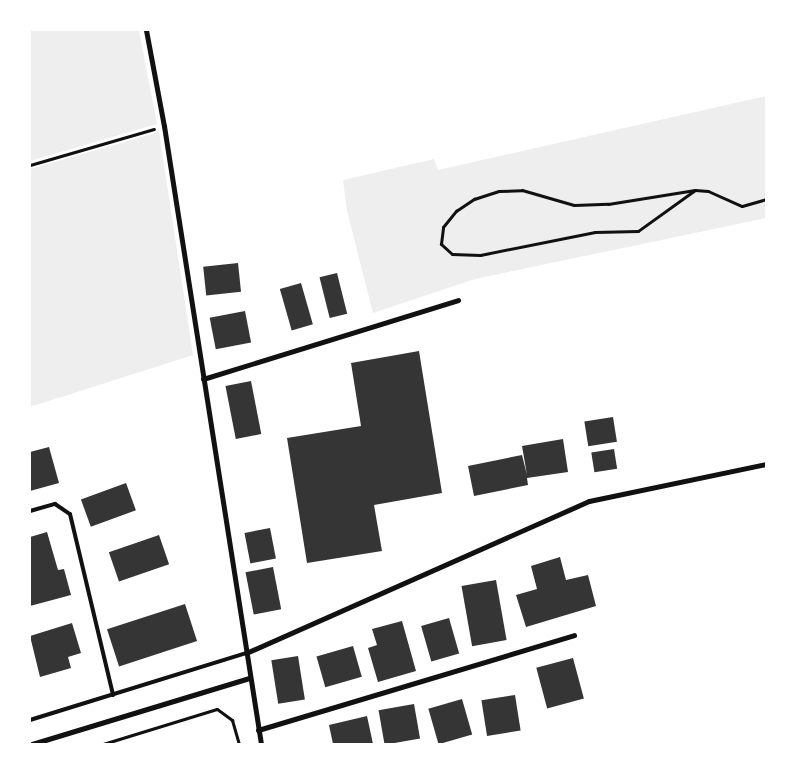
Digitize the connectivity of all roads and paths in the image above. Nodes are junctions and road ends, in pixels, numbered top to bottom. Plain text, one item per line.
1 (146, 30) edge
2 (164, 126) junction
3 (30, 165) edge
4 (695, 190) junction
5 (766, 199) edge
6 (458, 300) dead end
7 (203, 379) junction
8 (766, 464) edge
9 (30, 511) edge
10 (574, 635) dead end
11 (246, 653) junction
12 (250, 678) junction
13 (114, 695) junction
14 (30, 720) edge
15 (258, 730) junction
16 (32, 744) edge
17 (103, 744) edge
18 (239, 744) edge
19 (261, 744) edge

1 - 2 street
2 - 3 path
2 - 7 street
4 - 4 path
4 - 5 path
6 - 7 street
7 - 11 street
8 - 11 street
9 - 13 lane
10 - 15 street
11 - 12 street
11 - 13 lane
12 - 15 street
12 - 16 street
13 - 14 lane
15 - 19 street
17 - 18 path

